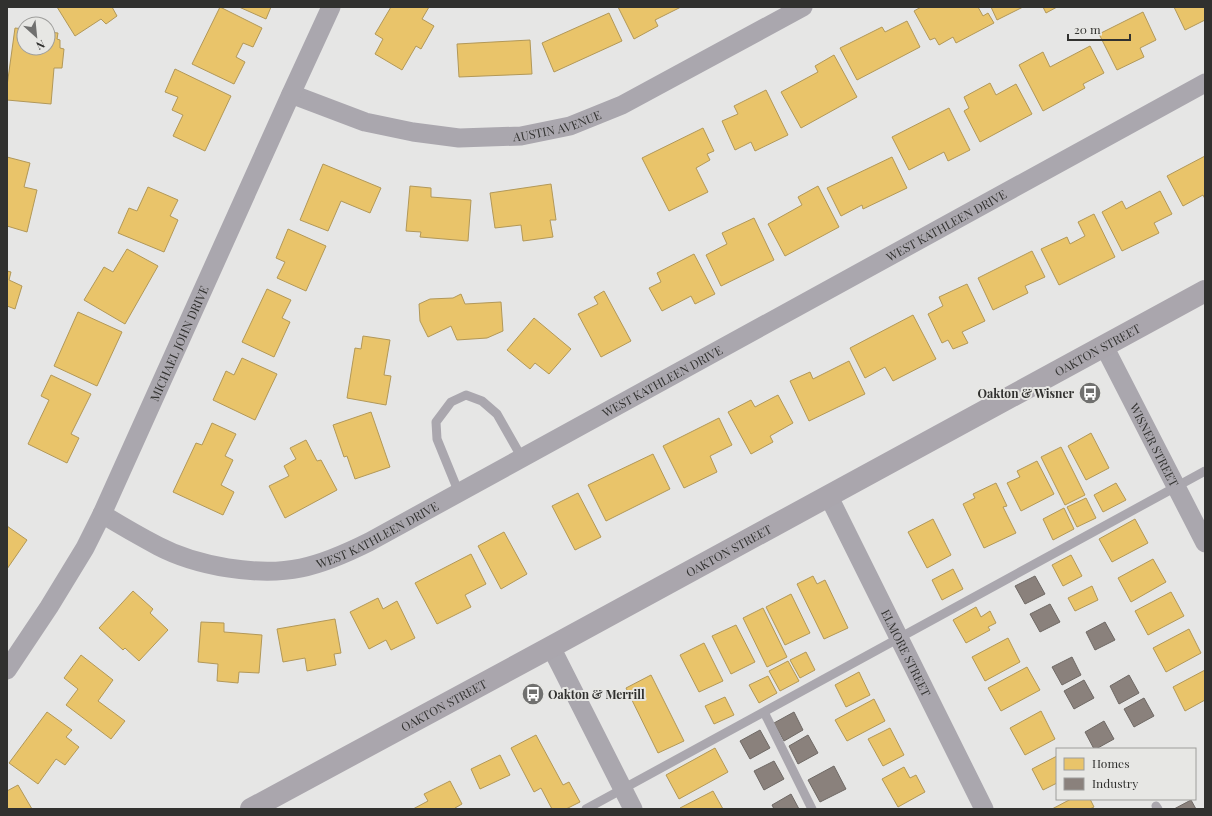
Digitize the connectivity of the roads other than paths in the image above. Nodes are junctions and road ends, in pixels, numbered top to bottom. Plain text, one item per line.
1 (331, 7) edge
2 (803, 7) edge
3 (1205, 83) edge
4 (291, 94) junction
5 (1205, 291) edge
6 (1104, 346) junction
7 (522, 458) junction
8 (1205, 471) edge
9 (1177, 486) junction
10 (459, 493) junction
11 (829, 497) junction
12 (102, 514) junction
13 (1205, 543) edge
14 (899, 638) junction
15 (551, 647) junction
16 (7, 670) edge
17 (764, 712) junction
18 (623, 789) junction
19 (276, 803) edge
20 (251, 809) edge
21 (586, 809) edge
22 (633, 809) edge
23 (812, 809) edge
24 (984, 809) edge

1 - 4 street, MICHAEL JOHN DRIVE
2 - 4 street, AUSTIN AVENUE
3 - 7 street, WEST KATHLEEN DRIVE
4 - 12 street, MICHAEL JOHN DRIVE
5 - 6 main road, OAKTON STREET
6 - 9 street, WISNER STREET
6 - 11 main road, OAKTON STREET
7 - 10 street, WEST KATHLEEN DRIVE
7 - 10 lane
8 - 9 lane
9 - 13 street, WISNER STREET
9 - 14 lane
10 - 12 street, WEST KATHLEEN DRIVE
11 - 14 street, ELMORE STREET
11 - 15 main road, OAKTON STREET
12 - 16 street, MICHAEL JOHN DRIVE
14 - 17 lane
14 - 24 street, ELMORE STREET
15 - 18 street
15 - 19 main road, OAKTON STREET
17 - 18 lane
17 - 23 lane
18 - 21 lane
18 - 22 street
19 - 20 main road, OAKTON STREET

